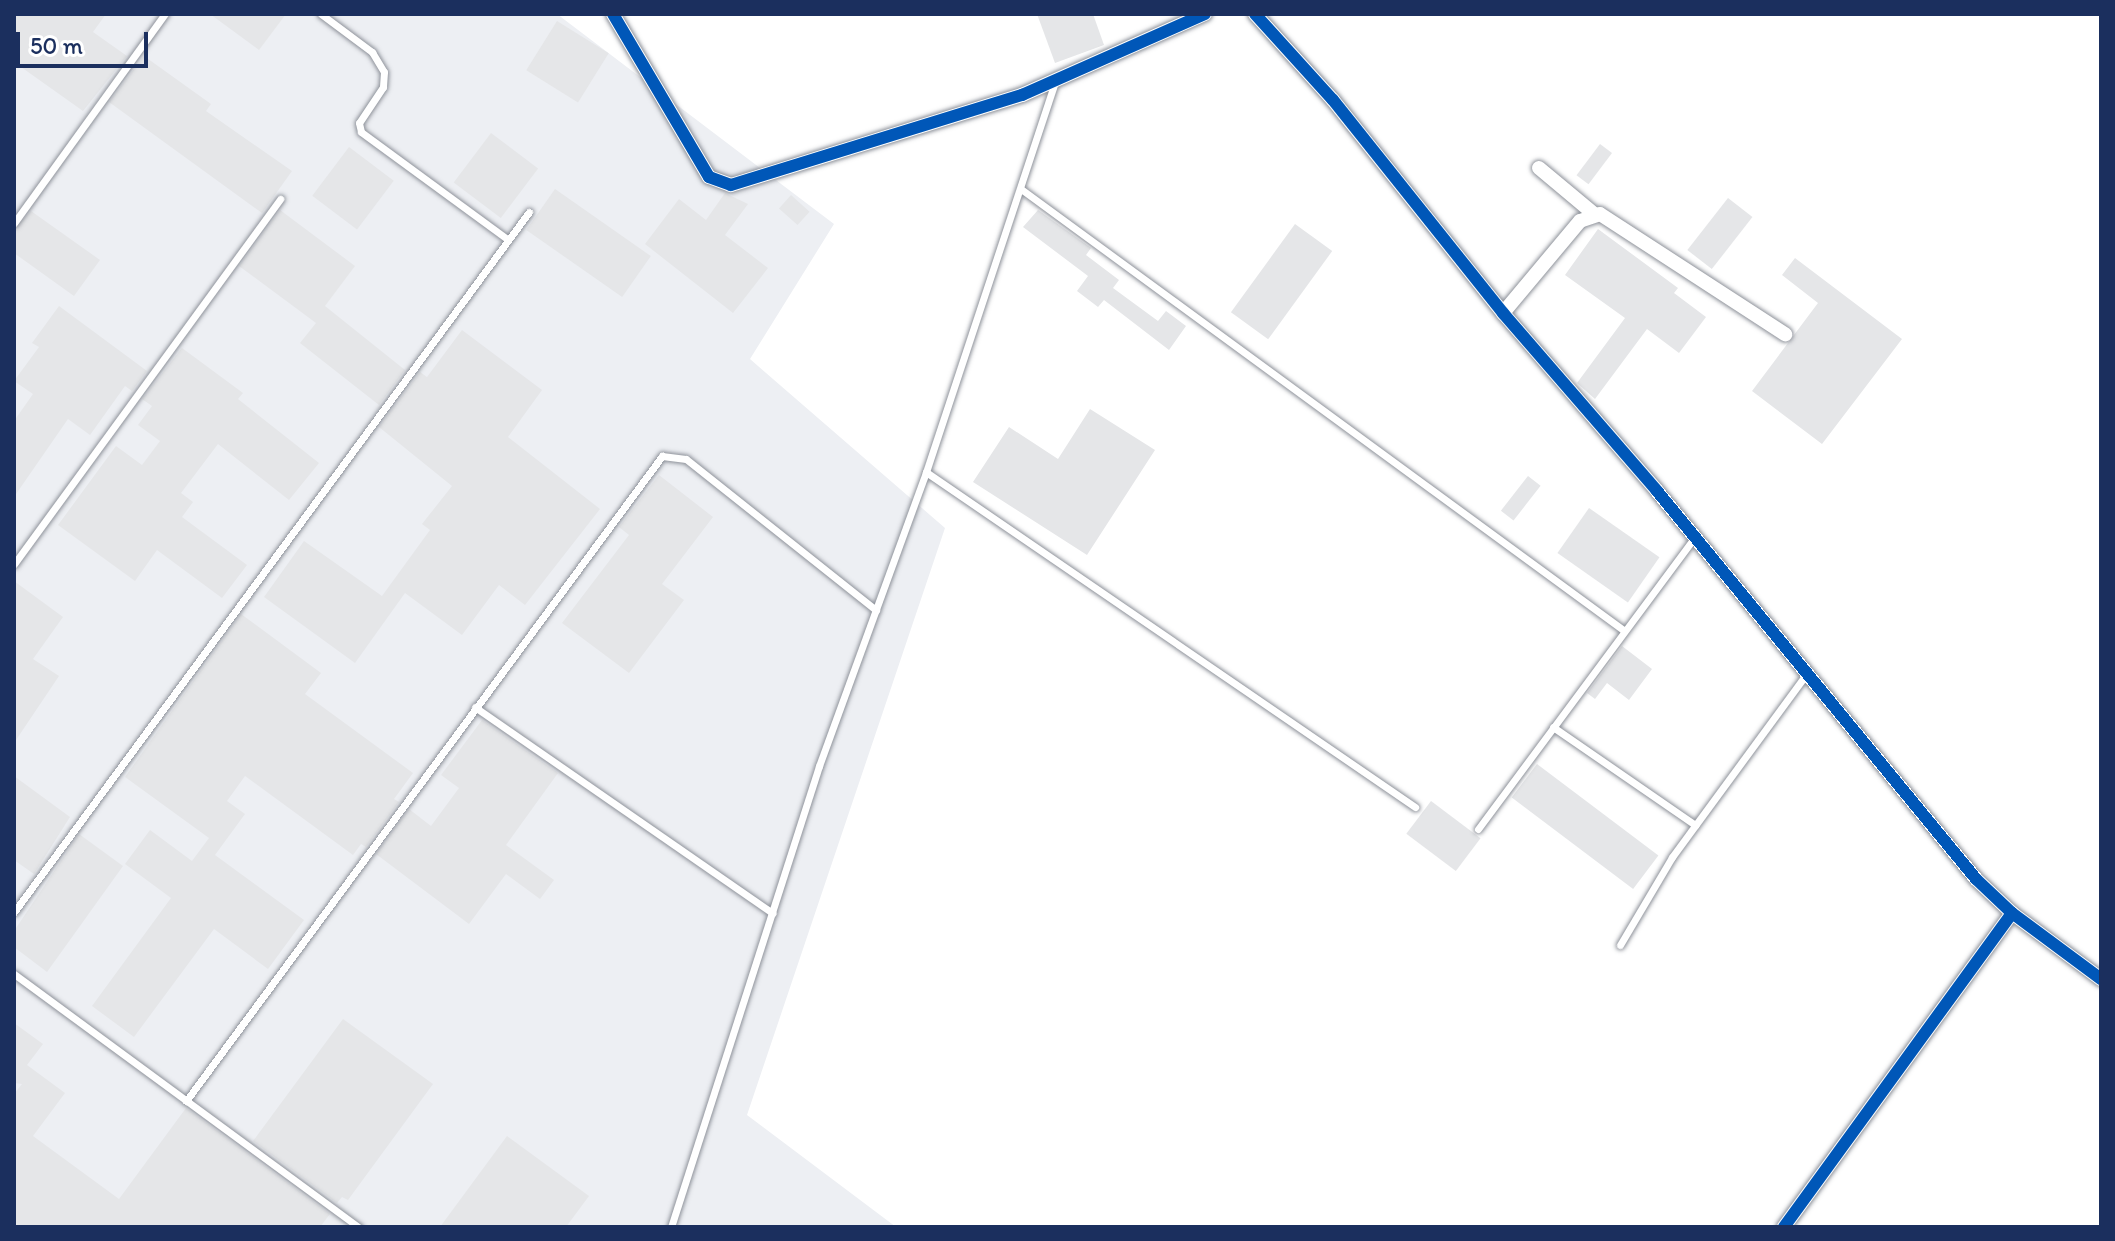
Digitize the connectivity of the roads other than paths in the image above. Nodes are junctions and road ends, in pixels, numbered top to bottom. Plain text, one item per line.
1 (165, 14) edge
2 (321, 14) edge
3 (613, 14) edge
4 (1205, 14) edge
5 (1255, 14) edge
6 (1055, 83) junction
7 (1539, 168) dead end
8 (1021, 189) junction
9 (280, 199) dead end
10 (529, 212) dead end
11 (1594, 214) junction
12 (14, 223) edge
13 (507, 239) junction
14 (1503, 313) junction
15 (1785, 334) dead end
16 (926, 472) junction
17 (1695, 537) junction
18 (14, 564) edge
19 (876, 610) junction
20 (1622, 629) junction
21 (1807, 673) junction
22 (475, 707) junction
23 (1553, 727) junction
24 (1415, 807) dead end
25 (1695, 825) junction
26 (1478, 829) dead end
27 (14, 912) edge
28 (773, 913) junction
29 (2012, 913) junction
30 (1620, 945) dead end
31 (14, 974) edge
32 (2101, 979) edge
33 (186, 1101) junction
34 (359, 1227) edge
35 (671, 1227) edge
36 (1784, 1227) edge

1 - 12 lane
2 - 13 lane
3 - 6 street
4 - 6 street
5 - 14 street
6 - 8 lane
7 - 11 street
8 - 16 lane
8 - 20 lane
9 - 18 lane
10 - 13 lane
11 - 14 street
11 - 15 street
13 - 27 lane
14 - 17 street
16 - 19 lane
16 - 24 lane
17 - 20 lane
17 - 21 street
19 - 22 lane
19 - 28 lane
20 - 23 lane
21 - 25 lane
21 - 29 street
22 - 28 lane
22 - 33 lane
23 - 25 lane
23 - 26 lane
25 - 30 lane
28 - 35 lane
29 - 32 street
29 - 36 street
31 - 33 lane
33 - 34 lane

